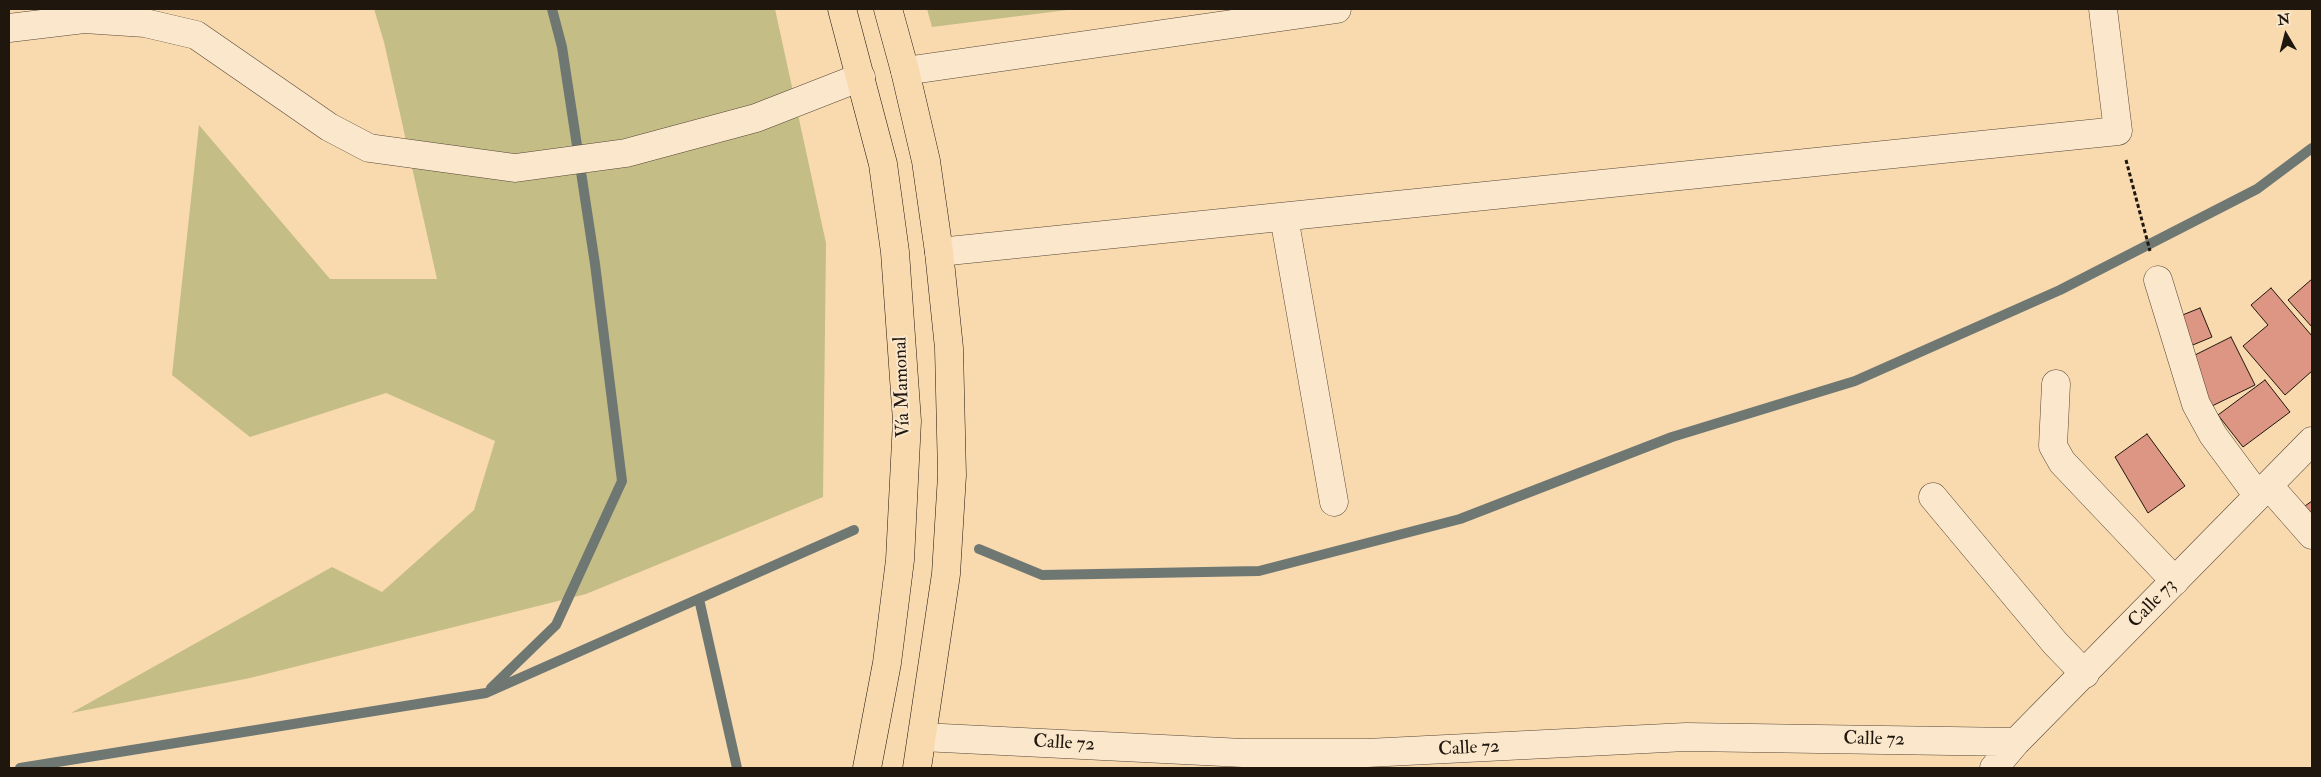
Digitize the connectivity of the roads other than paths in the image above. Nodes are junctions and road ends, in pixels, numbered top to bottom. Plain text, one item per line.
1 (842, 9) edge
2 (888, 9) edge
3 (1337, 9) edge
4 (2103, 9) edge
5 (9, 28) edge
6 (905, 71) junction
7 (861, 77) junction
8 (1284, 217) junction
9 (939, 252) junction
10 (2158, 280) road end
11 (2056, 384) dead end
12 (2312, 441) edge
13 (2264, 491) junction
14 (1933, 497) dead end
15 (1334, 502) dead end
16 (2312, 535) edge
17 (2175, 581) junction
18 (2085, 674) junction
19 (922, 736) junction
20 (2016, 742) junction
21 (1243, 761) edge
22 (867, 768) edge
23 (917, 768) edge
24 (1994, 768) edge

1 - 7 main road, Vía Mamonal
2 - 6 main road
3 - 6 street
4 - 8 street
5 - 7 street
6 - 9 main road
7 - 22 main road, Vía Mamonal
8 - 9 street
8 - 15 street
9 - 19 main road
10 - 13 street
11 - 17 street
12 - 13 street, Calle 73
13 - 16 street
13 - 17 street, Calle 73
14 - 18 street
17 - 18 street, Calle 73
18 - 20 street, Calle 73
19 - 21 street, Calle 72
19 - 23 main road
20 - 21 street, Calle 72
20 - 24 street, Calle 73

